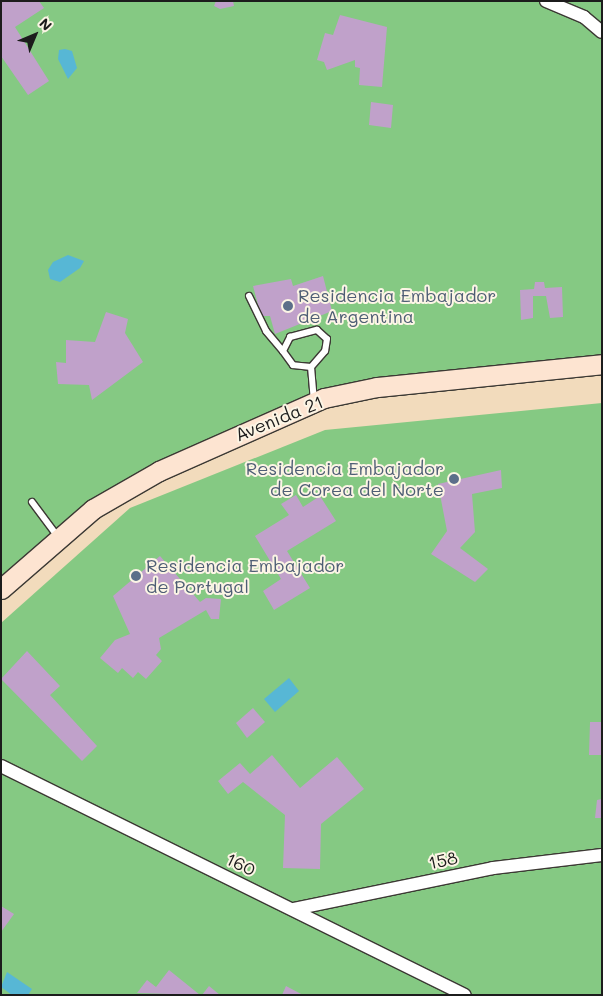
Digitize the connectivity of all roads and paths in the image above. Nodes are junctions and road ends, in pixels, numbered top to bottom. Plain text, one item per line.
1 (546, 1) edge
2 (602, 32) edge
3 (249, 296) dead end
4 (283, 351) junction
5 (602, 364) edge
6 (311, 367) junction
7 (314, 402) junction
8 (32, 502) dead end
9 (58, 537) junction
10 (1, 589) edge
11 (1, 766) edge
12 (602, 855) edge
13 (294, 909) junction
14 (465, 995) edge

1 - 2 street
3 - 4 lane
4 - 6 lane
4 - 6 lane
5 - 7 main road, Avenida 21
6 - 7 lane
7 - 9 main road, Avenida 21
8 - 9 lane
9 - 10 main road, Avenida 21
11 - 13 street, 160
12 - 13 street, 158
13 - 14 street, 160

